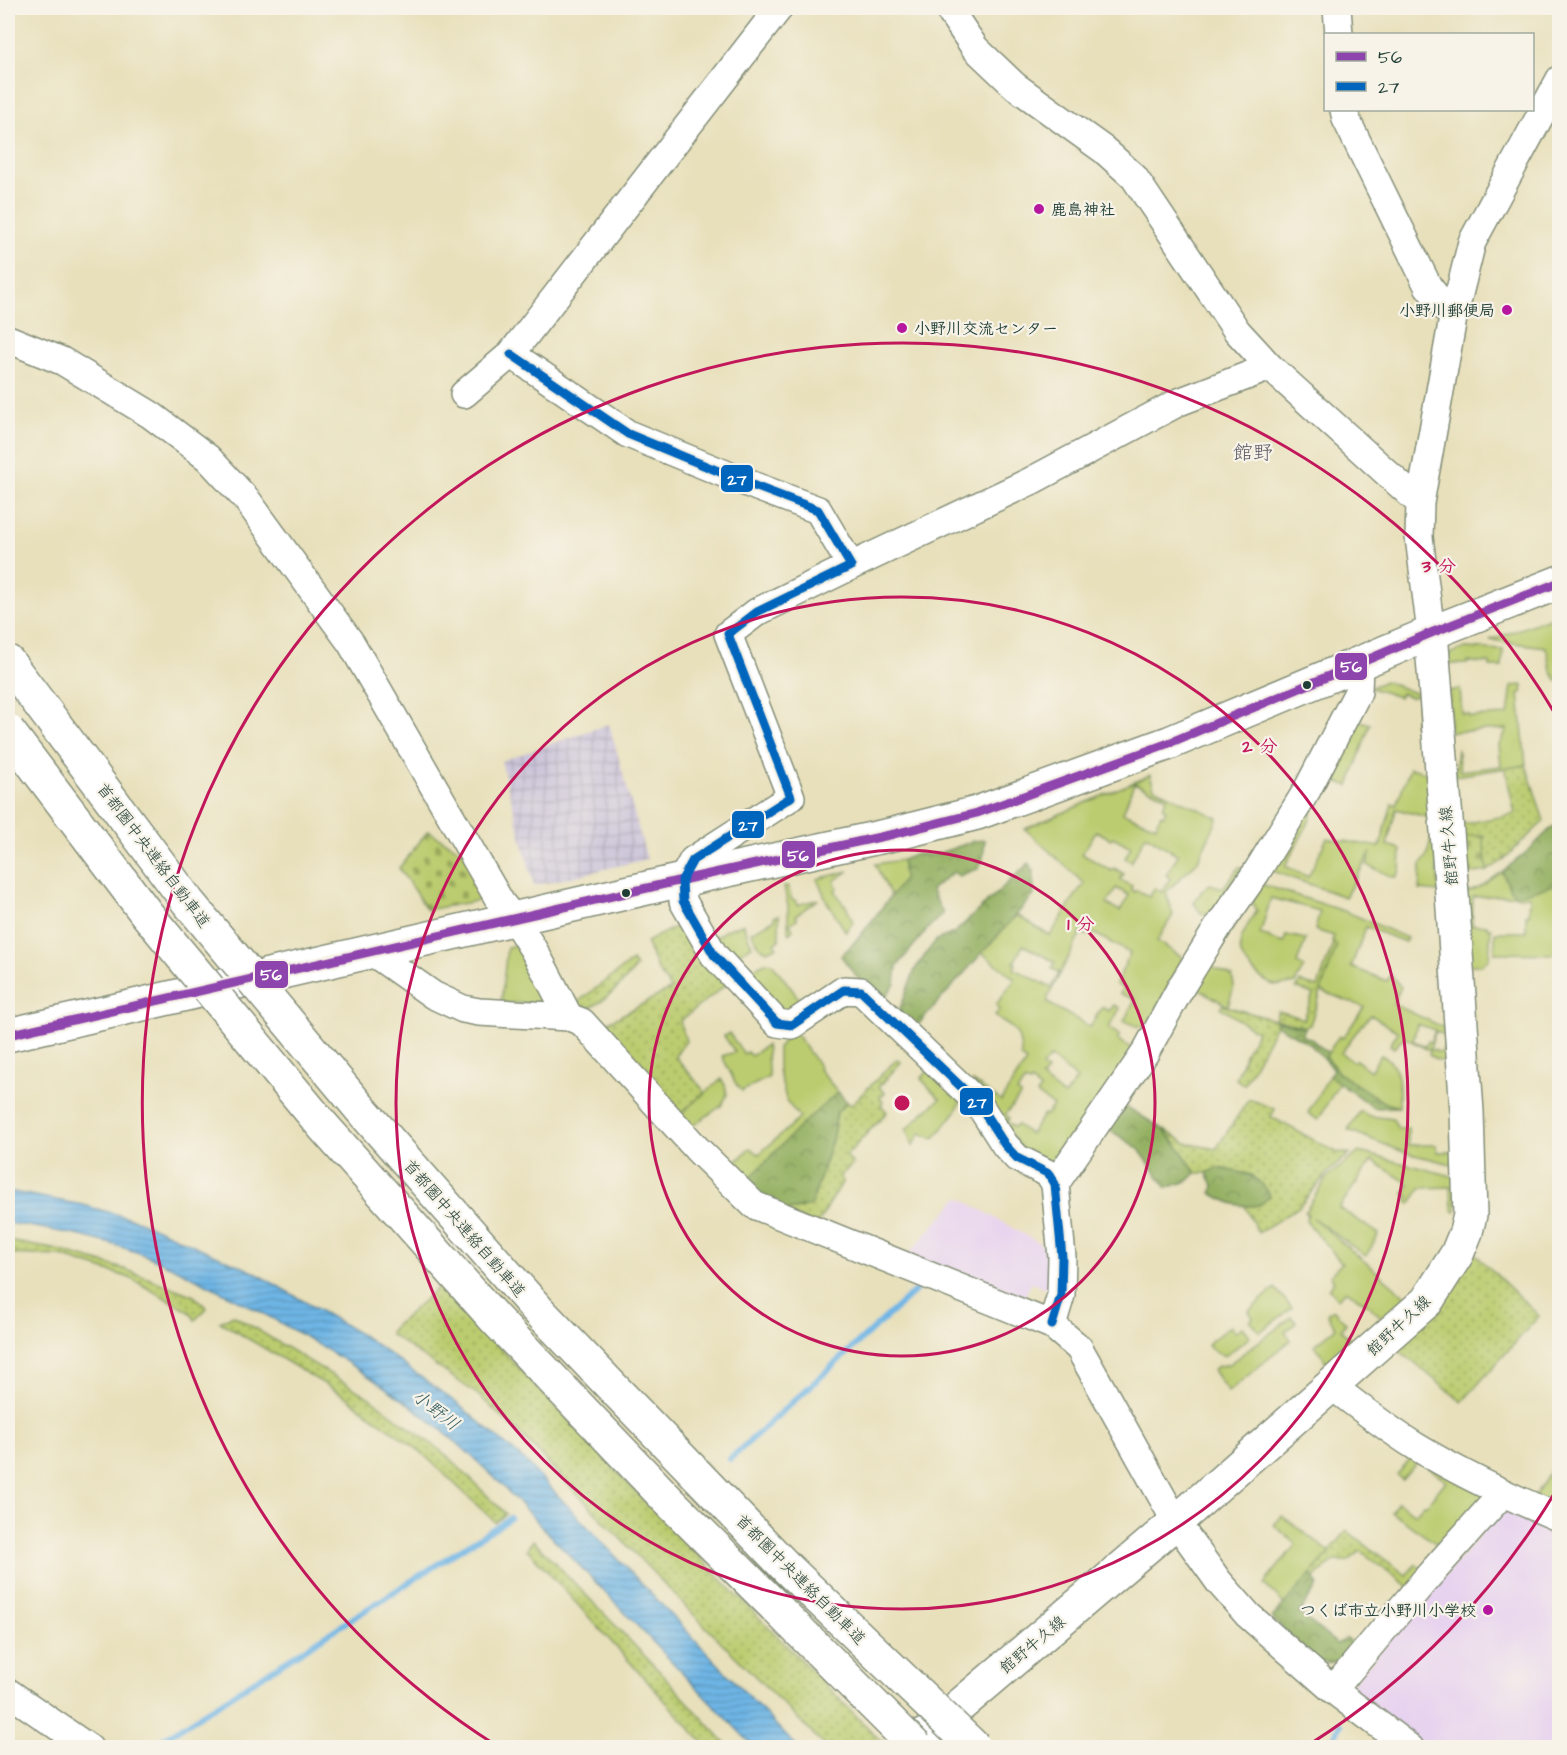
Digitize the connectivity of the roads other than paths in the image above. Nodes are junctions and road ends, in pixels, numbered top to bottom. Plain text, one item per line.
1 (779, 8) edge
2 (948, 8) edge
3 (1337, 8) edge
4 (1339, 33) edge
5 (1560, 79) edge
6 (1344, 111) edge
7 (1453, 318) junction
8 (8, 339) edge
9 (511, 354) junction
10 (1270, 367) junction
11 (465, 394) dead end
12 (1420, 503) junction
13 (851, 566) junction
14 (1560, 582) edge
15 (1431, 633) junction
16 (8, 662) edge
17 (1359, 664) junction
18 (8, 731) edge
19 (682, 880) junction
20 (515, 919) junction
21 (372, 952) junction
22 (569, 1017) junction
23 (8, 1035) edge
24 (1055, 1184) junction
25 (1052, 1325) junction
26 (1332, 1386) junction
27 (1503, 1493) junction
28 (1560, 1518) edge
29 (1176, 1522) junction
30 (1333, 1690) junction
31 (8, 1692) edge
32 (89, 1748) edge
33 (910, 1748) edge
34 (917, 1748) edge
35 (975, 1748) edge
36 (1410, 1748) edge

1 - 9 street
2 - 10 street
3 - 4 street
5 - 7 street
6 - 7 street
7 - 12 street
8 - 20 street
9 - 11 street
9 - 13 street
10 - 12 street
10 - 13 street
12 - 15 street
13 - 19 street
14 - 15 main road
15 - 17 main road
15 - 26 main road, 館野牛久線
16 - 35 main road, 首都圏中央連絡自動車道, bridge
17 - 19 main road
17 - 24 street
18 - 34 main road, bridge
19 - 20 main road
19 - 24 street
20 - 21 main road
20 - 22 street
21 - 22 street
21 - 23 main road
22 - 25 street
24 - 25 street
25 - 29 street
26 - 27 street
26 - 29 main road, 館野牛久線
27 - 28 street
27 - 30 street
29 - 30 street
29 - 33 main road, 館野牛久線
30 - 36 street
31 - 32 street

